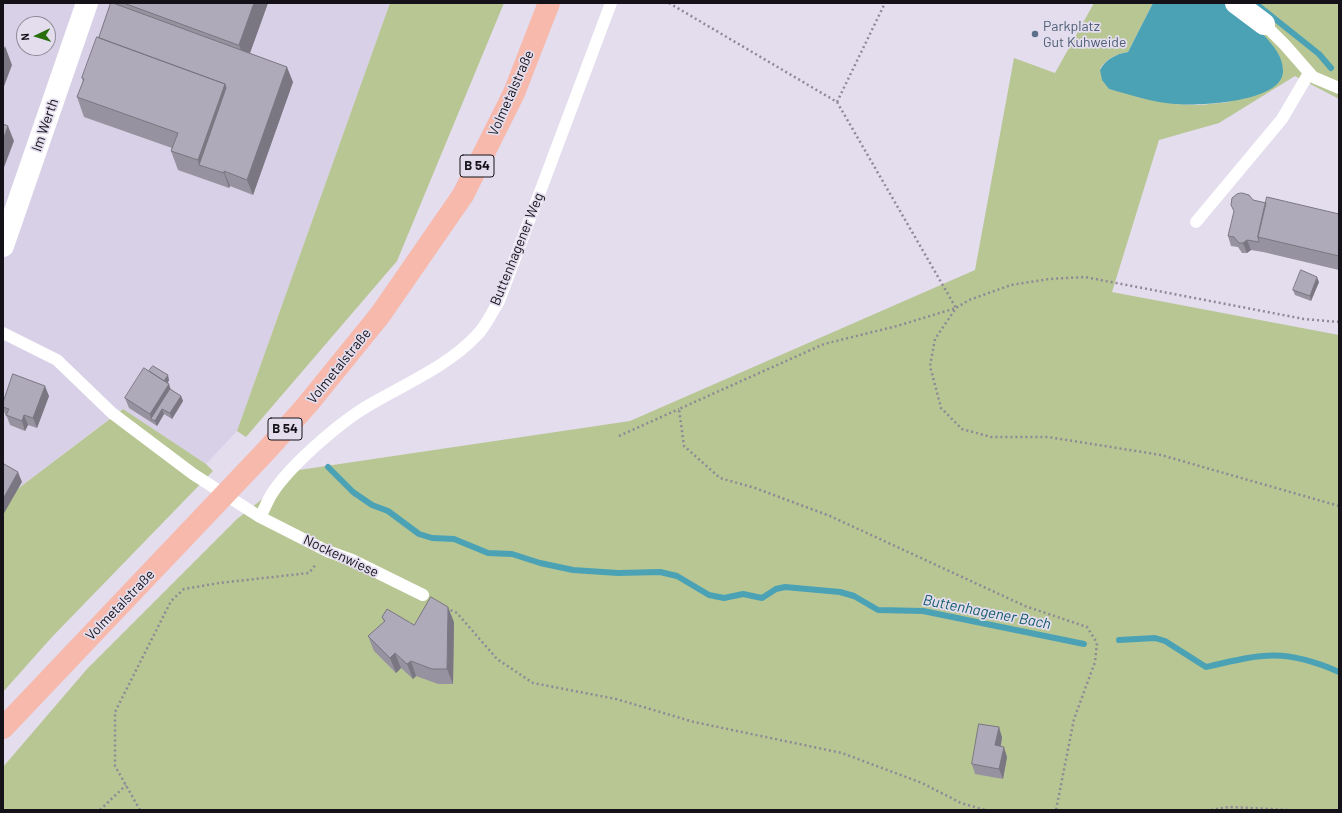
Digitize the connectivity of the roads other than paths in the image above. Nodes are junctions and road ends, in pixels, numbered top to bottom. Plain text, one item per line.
1 (87, 3) edge
2 (548, 3) edge
3 (612, 3) edge
4 (1236, 3) edge
5 (1264, 24) joint
6 (1309, 73) junction
7 (1339, 88) edge
8 (1196, 222) dead end
9 (3, 246) edge
10 (3, 333) edge
11 (260, 517) junction
12 (423, 595) road end
13 (3, 728) edge

1 - 9 street, Im Werth
2 - 13 main road, Volmetalstraße / B 54
3 - 11 lane, Buttenhagener Weg
4 - 5 street
5 - 6 lane
6 - 7 lane
6 - 8 lane
10 - 11 lane, Nockenwiese
11 - 12 lane, Nockenwiese

